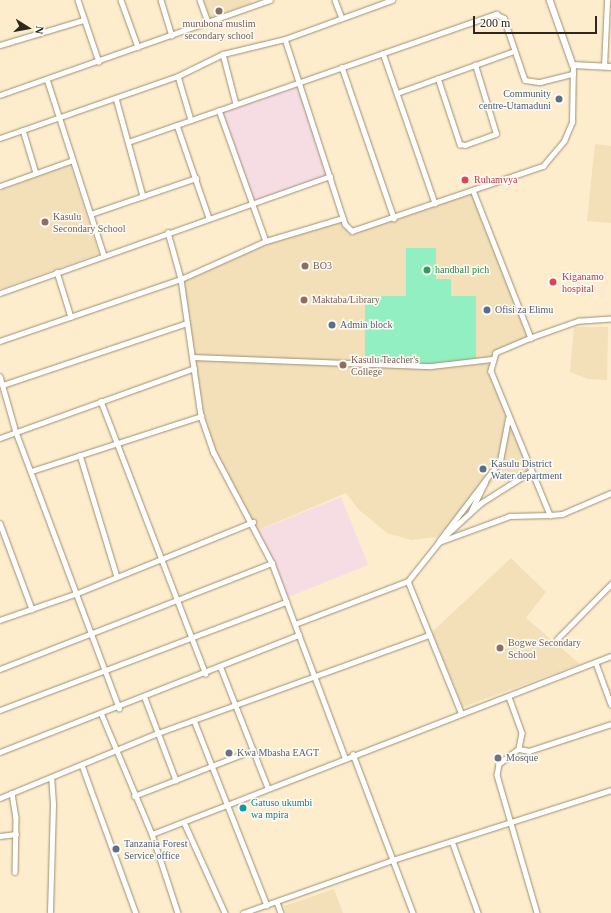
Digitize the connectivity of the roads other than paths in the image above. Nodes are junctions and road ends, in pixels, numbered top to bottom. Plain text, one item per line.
1 (78, 0) edge
2 (121, 0) edge
3 (161, 0) edge
4 (200, 0) edge
5 (270, 0) edge
6 (335, 0) edge
7 (392, 0) edge
8 (550, 0) edge
9 (607, 0) edge
10 (256, 2) edge
11 (342, 18) junction
12 (84, 20) junction
13 (208, 22) junction
14 (172, 35) junction
15 (285, 38) junction
16 (0, 45) edge
17 (138, 48) junction
18 (514, 52) junction
19 (383, 53) junction
20 (223, 54) junction
21 (99, 62) junction
22 (475, 65) junction
23 (573, 65) junction
24 (604, 66) junction
25 (611, 66) edge
26 (342, 67) junction
27 (573, 74) junction
28 (178, 76) junction
29 (438, 78) junction
30 (47, 79) junction
31 (299, 82) junction
32 (397, 93) junction
33 (0, 95) edge
34 (116, 98) junction
35 (236, 104) junction
36 (219, 110) junction
37 (60, 117) junction
38 (191, 120) junction
39 (177, 125) junction
40 (23, 130) junction
41 (0, 138) edge
42 (128, 142) junction
43 (73, 160) junction
44 (36, 173) junction
45 (330, 176) junction
46 (196, 178) junction
47 (0, 186) edge
48 (473, 190) junction
49 (143, 196) junction
50 (435, 203) junction
51 (252, 204) junction
52 (91, 214) junction
53 (209, 218) junction
54 (343, 218) junction
55 (394, 218) junction
56 (168, 232) junction
57 (266, 241) junction
58 (104, 256) junction
59 (57, 272) junction
60 (180, 279) junction
61 (0, 293) edge
62 (71, 317) junction
63 (611, 319) edge
64 (188, 323) junction
65 (531, 338) junction
66 (0, 341) edge
67 (192, 357) junction
68 (492, 359) junction
69 (194, 368) junction
70 (0, 376) edge
71 (3, 385) junction
72 (101, 401) junction
73 (508, 415) junction
74 (201, 416) junction
75 (16, 432) junction
76 (0, 438) edge
77 (115, 443) junction
78 (80, 455) junction
79 (32, 471) junction
80 (530, 472) junction
81 (486, 478) junction
82 (611, 493) edge
83 (470, 515) junction
84 (550, 515) junction
85 (253, 522) junction
86 (0, 523) edge
87 (443, 538) junction
88 (439, 542) junction
89 (160, 560) junction
90 (272, 563) junction
91 (117, 577) junction
92 (408, 581) junction
93 (611, 584) edge
94 (75, 594) junction
95 (177, 600) junction
96 (286, 602) junction
97 (32, 609) junction
98 (0, 620) edge
99 (294, 624) junction
100 (90, 634) junction
101 (299, 635) junction
102 (429, 635) junction
103 (192, 637) junction
104 (557, 639) dead end
105 (611, 656) edge
106 (596, 663) junction
107 (221, 668) junction
108 (0, 669) edge
109 (104, 671) junction
110 (206, 674) junction
111 (314, 676) junction
112 (509, 697) junction
113 (145, 698) junction
114 (611, 704) edge
115 (235, 705) junction
116 (119, 708) junction
117 (0, 710) edge
118 (461, 712) junction
119 (102, 715) junction
120 (194, 720) junction
121 (611, 724) edge
122 (158, 733) junction
123 (519, 749) junction
124 (253, 750) junction
125 (116, 751) junction
126 (0, 752) edge
127 (353, 754) junction
128 (344, 757) junction
129 (82, 765) junction
130 (213, 766) junction
131 (51, 778) junction
132 (176, 780) junction
133 (268, 788) junction
134 (611, 790) edge
135 (12, 793) junction
136 (134, 796) junction
137 (0, 798) edge
138 (228, 804) junction
139 (184, 822) junction
140 (508, 822) junction
141 (16, 834) junction
142 (152, 834) junction
143 (0, 836) edge
144 (452, 841) junction
145 (393, 860) junction
146 (15, 872) dead end
147 (276, 902) junction
148 (268, 905) junction
149 (50, 912) dead end
150 (136, 913) edge
151 (178, 913) edge
152 (225, 913) edge
153 (243, 913) edge
154 (281, 913) edge
155 (413, 913) edge
156 (478, 913) edge
157 (537, 913) edge

1 - 12 street
2 - 17 street
3 - 14 street
4 - 13 street
5 - 10 street
6 - 11 street
7 - 11 street
8 - 23 street
9 - 24 street
10 - 13 street
11 - 15 street
12 - 16 street
12 - 21 street
13 - 14 street
14 - 17 street
15 - 20 street
15 - 31 street
17 - 21 street
18 - 19 street
18 - 22 street
18 - 27 street
19 - 26 street
19 - 32 street
20 - 28 street
20 - 35 street
21 - 30 street
22 - 29 street
22 - 29 street
23 - 24 street
23 - 27 street
24 - 25 street
26 - 31 street
26 - 55 street
27 - 48 street
28 - 34 street
28 - 38 street
29 - 32 street
30 - 33 street
30 - 37 street
31 - 35 street
31 - 45 street
32 - 50 street
34 - 37 street
34 - 42 street
35 - 36 street
36 - 38 street
36 - 51 street
37 - 40 street
37 - 43 street
38 - 39 street
39 - 42 street
39 - 46 street
40 - 41 street
40 - 44 street
42 - 49 street
43 - 44 street
43 - 52 street
44 - 47 street
45 - 51 street
45 - 54 street
46 - 49 street
46 - 53 street
48 - 50 street
48 - 65 street
49 - 52 street
50 - 55 street
51 - 53 street
51 - 57 street
52 - 58 street
53 - 56 street
54 - 55 street
54 - 57 street
56 - 58 street
56 - 60 street
57 - 60 street
58 - 59 street
59 - 61 street
59 - 62 street
60 - 62 street
60 - 64 street
62 - 66 street
63 - 65 street
64 - 67 street
64 - 71 street
65 - 68 street
67 - 68 street
67 - 69 street
68 - 73 street
69 - 72 street
69 - 74 street
70 - 71 street
71 - 75 street
72 - 75 street
72 - 77 street
73 - 80 street
73 - 81 street
74 - 77 street
74 - 85 street
75 - 76 street
75 - 79 street
77 - 78 street
77 - 89 street
78 - 79 street
78 - 91 street
79 - 94 street
80 - 83 street
80 - 84 street
81 - 83 street
81 - 87 street
82 - 84 street
83 - 87 street
84 - 88 street
85 - 89 street
85 - 90 street
86 - 97 street
87 - 88 street
88 - 92 street
89 - 91 street
89 - 95 street
90 - 95 street
90 - 96 street
91 - 94 street
92 - 99 street
92 - 102 street
93 - 104 street
94 - 97 street
94 - 100 street
95 - 100 street
95 - 103 street
96 - 99 street
96 - 103 street
97 - 98 street
99 - 101 street
100 - 108 street
100 - 109 street
101 - 107 street
101 - 111 street
102 - 111 street
102 - 118 street
103 - 109 street
103 - 110 street
105 - 106 street
106 - 112 street
106 - 114 street
107 - 110 street
107 - 115 street
109 - 116 street
109 - 117 street
110 - 113 street
111 - 115 street
111 - 128 street
112 - 118 street
112 - 123 street
113 - 116 street
113 - 122 street
115 - 120 street
115 - 124 street
116 - 119 street
118 - 127 street
119 - 125 street
119 - 126 street
120 - 122 street
120 - 130 street
121 - 123 street
122 - 125 street
122 - 132 street
123 - 140 street
124 - 130 street
124 - 133 street
125 - 129 street
125 - 136 street
127 - 128 street
127 - 145 street
128 - 133 street
129 - 131 street
129 - 150 street
130 - 132 street
130 - 138 street
131 - 135 street
131 - 149 street
132 - 136 street
133 - 138 street
134 - 140 street
135 - 137 street
135 - 141 street
136 - 142 street
138 - 139 street
138 - 148 street
139 - 142 street
139 - 152 street
140 - 144 street
140 - 157 street
141 - 143 street
141 - 146 street
142 - 151 street
144 - 145 street
144 - 156 street
145 - 147 street
145 - 155 street
147 - 148 street
147 - 154 street
148 - 153 street

